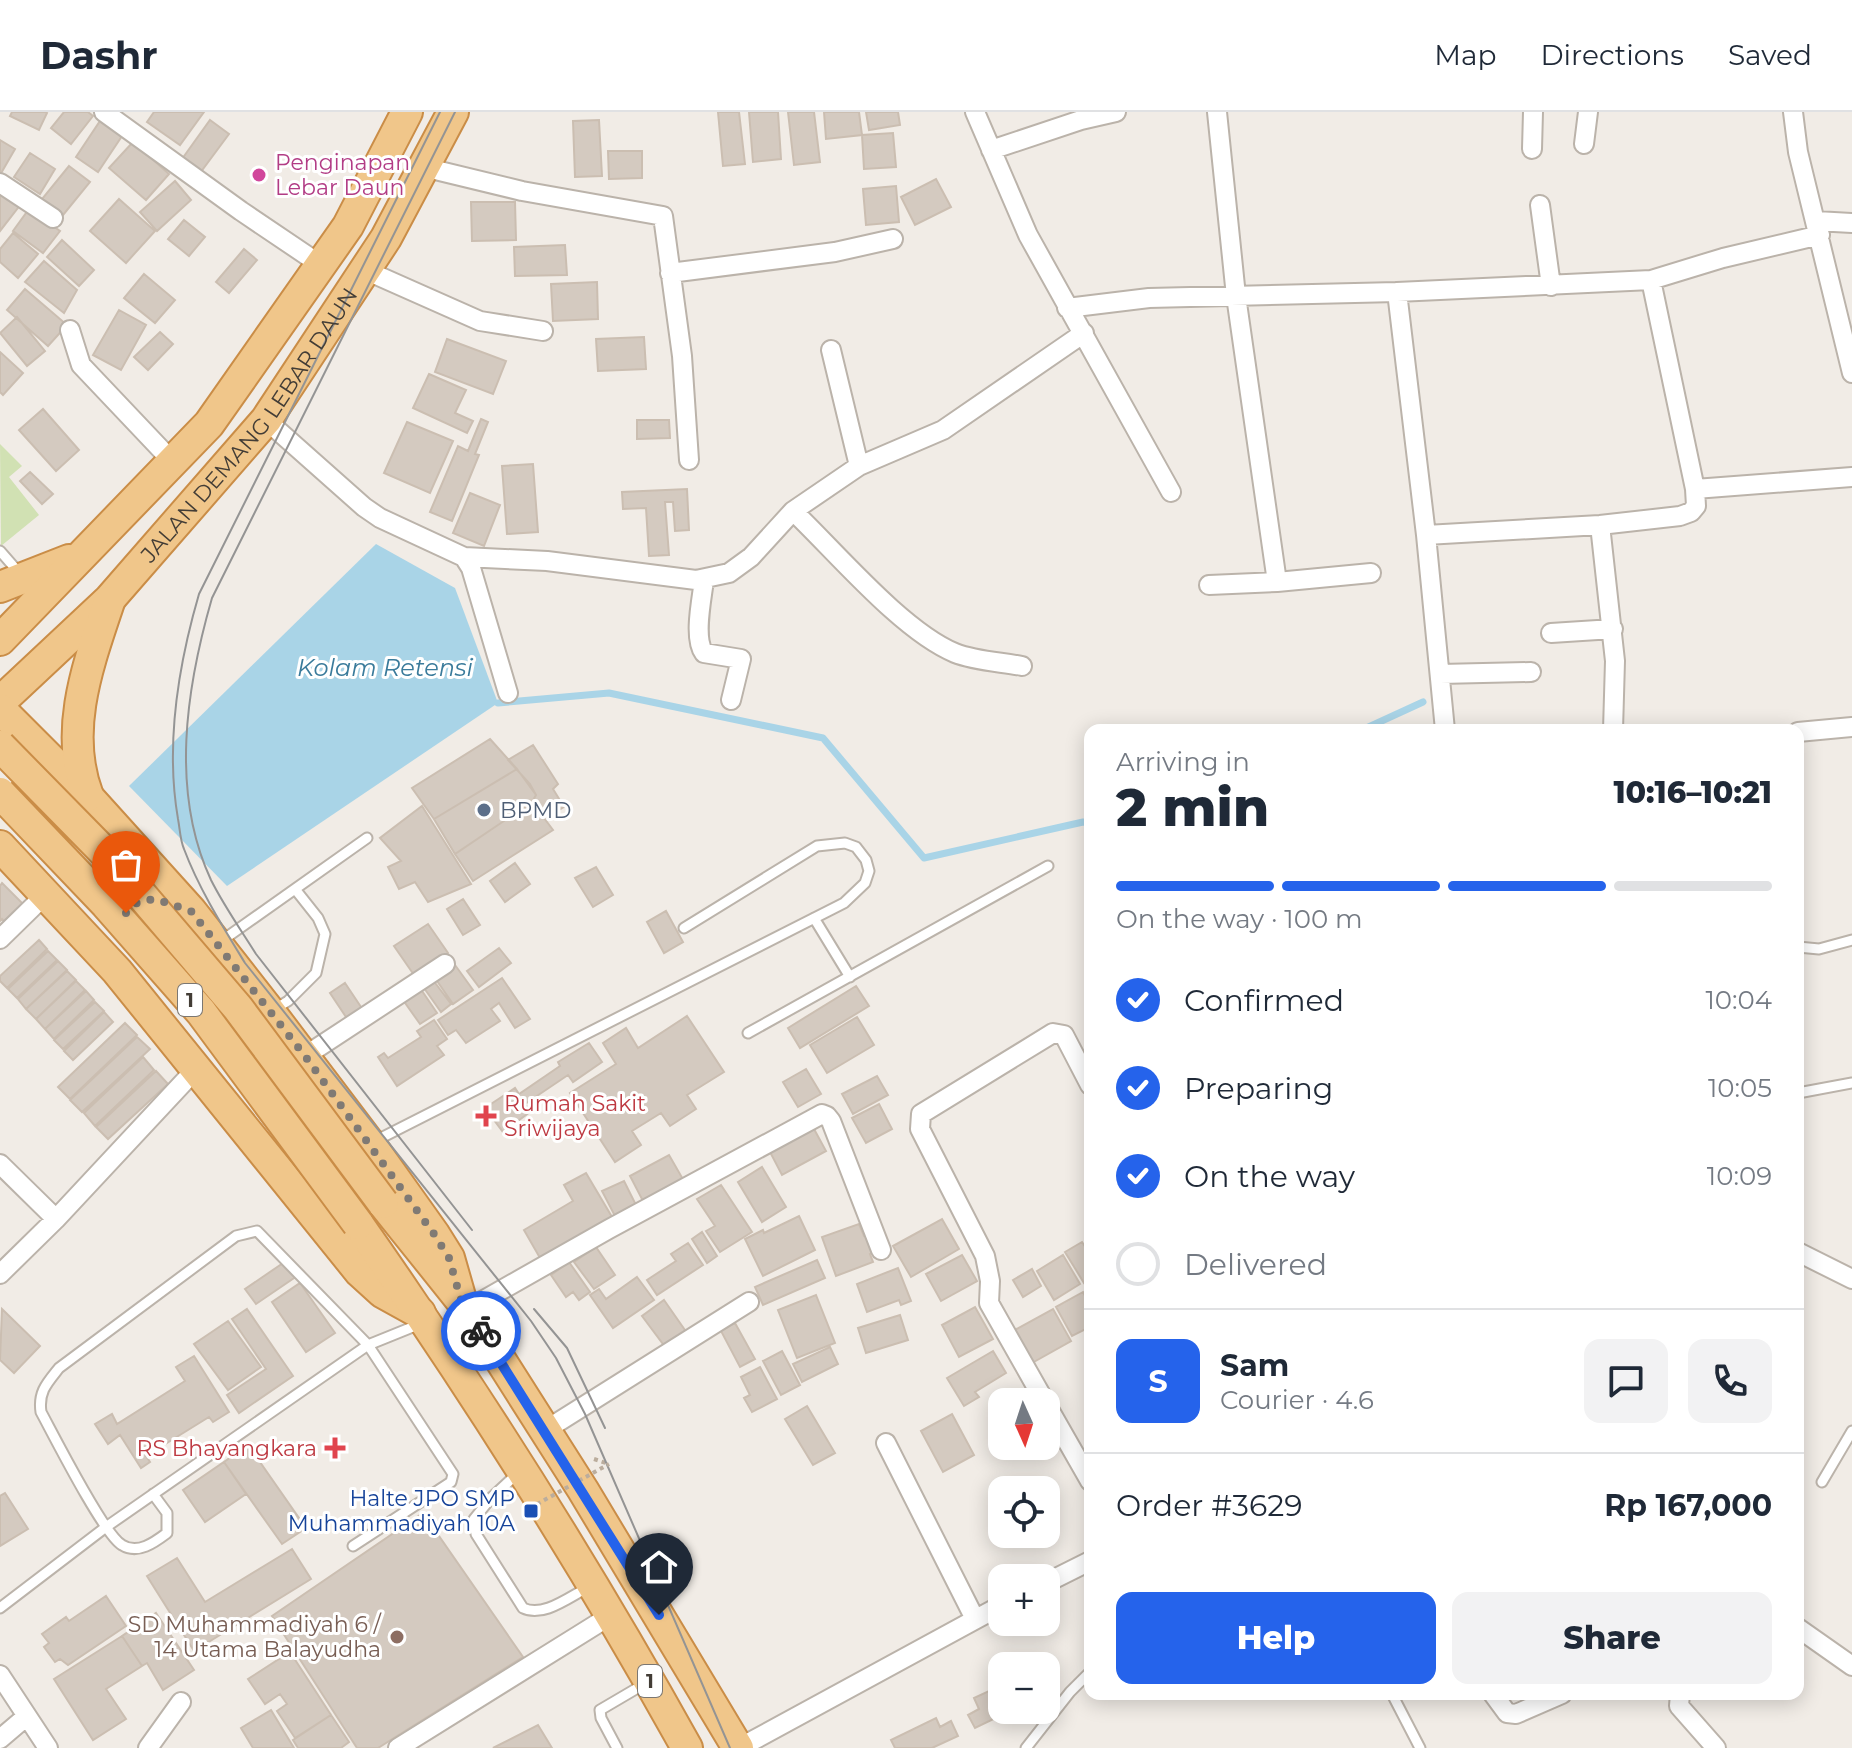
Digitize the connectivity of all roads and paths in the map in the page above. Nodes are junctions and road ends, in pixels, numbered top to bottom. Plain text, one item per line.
1 (104, 112) edge
2 (407, 112) edge
3 (453, 112) edge
4 (975, 112) edge
5 (1116, 112) edge
6 (1217, 112) edge
7 (1533, 112) edge
8 (1588, 112) edge
9 (1793, 112) edge
10 (1584, 144) dead end
11 (1532, 149) dead end
12 (991, 150) junction
13 (423, 167) junction
14 (0, 183) edge
15 (1540, 205) dead end
16 (53, 218) dead end
17 (1852, 223) edge
18 (1818, 228) junction
19 (893, 239) dead end
20 (321, 265) junction
21 (365, 270) junction
22 (670, 273) junction
23 (1651, 280) junction
24 (1551, 286) junction
25 (1397, 292) junction
26 (1236, 296) junction
27 (1067, 308) junction
28 (70, 330) dead end
29 (543, 331) dead end
30 (1084, 333) junction
31 (1848, 334) edge
32 (831, 350) dead end
33 (1852, 373) edge
34 (266, 420) junction
35 (689, 460) dead end
36 (172, 461) junction
37 (859, 466) junction
38 (1852, 477) edge
39 (1695, 489) junction
40 (1171, 492) dead end
41 (793, 511) junction
42 (1600, 525) junction
43 (1426, 535) junction
44 (0, 551) edge
45 (86, 552) junction
46 (464, 557) junction
47 (1371, 573) dead end
48 (704, 580) junction
49 (1277, 582) junction
50 (12, 583) edge
51 (1209, 585) dead end
52 (109, 600) junction
53 (1613, 629) junction
54 (1551, 633) dead end
55 (0, 640) edge
56 (1022, 666) dead end
57 (1531, 672) dead end
58 (1440, 674) junction
59 (508, 693) dead end
60 (731, 700) dead end
61 (0, 702) edge
62 (0, 709) edge
63 (1444, 724) edge
64 (1613, 724) edge
65 (1852, 727) edge
66 (1804, 731) edge
67 (0, 746) edge
68 (0, 793) edge
69 (89, 798) junction
70 (367, 838) dead end
71 (6, 856) edge
72 (1048, 866) dead end
73 (295, 889) junction
74 (44, 896) junction
75 (191, 911) junction
76 (814, 918) junction
77 (684, 928) dead end
78 (0, 939) edge
79 (1852, 940) edge
80 (217, 944) junction
81 (1804, 948) edge
82 (445, 964) dead end
83 (117, 971) junction
84 (850, 977) junction
85 (270, 1012) junction
86 (748, 1033) dead end
87 (305, 1056) junction
88 (196, 1069) junction
89 (1084, 1073) edge
90 (1852, 1083) edge
91 (1804, 1092) edge
92 (370, 1144) junction
93 (0, 1164) edge
94 (56, 1219) junction
95 (881, 1250) dead end
96 (1804, 1255) edge
97 (0, 1274) edge
98 (1852, 1279) edge
99 (749, 1302) dead end
100 (464, 1305) junction
101 (423, 1317) junction
102 (368, 1345) junction
103 (1037, 1388) edge
104 (1060, 1429) edge
105 (544, 1431) junction
106 (1852, 1431) edge
107 (886, 1443) dead end
108 (609, 1464) dead end
109 (521, 1471) junction
110 (1084, 1471) edge
111 (1822, 1482) dead end
112 (153, 1494) junction
113 (523, 1512) dead end
114 (106, 1527) junction
115 (353, 1546) dead end
116 (1084, 1564) edge
117 (1060, 1576) edge
118 (594, 1585) junction
119 (0, 1608) edge
120 (988, 1612) edge
121 (613, 1614) junction
122 (975, 1619) junction
123 (1804, 1632) edge
124 (1852, 1666) edge
125 (0, 1675) edge
126 (1084, 1678) edge
127 (650, 1681) junction
128 (1395, 1700) edge
129 (1497, 1700) edge
130 (1548, 1700) edge
131 (1679, 1700) edge
132 (181, 1702) dead end
133 (27, 1716) junction
134 (0, 1739) edge
135 (48, 1748) edge
136 (148, 1748) edge
137 (398, 1748) edge
138 (617, 1748) edge
139 (687, 1748) edge
140 (738, 1748) edge
141 (1026, 1748) edge
142 (1420, 1748) edge
143 (1716, 1748) edge

1 - 20 street
2 - 20 highway, JALAN DEMANG LEBAR DAUN
3 - 13 highway, JALAN DEMANG LEBAR DAUN
4 - 12 street
5 - 12 street
6 - 26 street
7 - 11 street
8 - 10 street
9 - 18 street
12 - 27 street
13 - 21 highway, JALAN DEMANG LEBAR DAUN
13 - 22 street
14 - 16 street
15 - 24 street
17 - 18 street
18 - 23 street
18 - 31 street
19 - 22 street
20 - 36 highway, JALAN DEMANG LEBAR DAUN
21 - 29 street
21 - 34 highway, JALAN DEMANG LEBAR DAUN
22 - 35 street
23 - 24 street
23 - 39 street
24 - 25 street
25 - 26 street
25 - 43 street
26 - 27 street
26 - 49 street
27 - 30 street
28 - 36 street
30 - 37 street
30 - 40 street
31 - 33 street
32 - 37 street
34 - 46 street
34 - 52 highway, JALAN DEMANG LEBAR DAUN
36 - 45 highway, JALAN DEMANG LEBAR DAUN
37 - 41 street
38 - 39 street
39 - 42 street
41 - 48 street
41 - 56 street
42 - 43 street
42 - 53 street
43 - 58 street
44 - 50 lane
45 - 50 highway
45 - 55 highway, JALAN DEMANG LEBAR DAUN
46 - 48 street
46 - 59 street
47 - 49 street
48 - 60 street
49 - 51 street
52 - 61 highway, JALAN DEMANG LEBAR DAUN
52 - 69 highway
53 - 54 street
53 - 64 street
57 - 58 street
58 - 63 street
62 - 69 highway
65 - 66 street
67 - 100 highway, 1, bridge
68 - 101 highway, 1, bridge
69 - 75 highway
70 - 73 lane
71 - 74 highway
72 - 84 lane
73 - 80 lane
73 - 85 lane
74 - 78 street
74 - 83 highway
75 - 80 highway
75 - 83 highway
76 - 77 lane
76 - 84 lane
76 - 92 lane
79 - 81 lane
80 - 85 highway
82 - 87 street
83 - 88 highway
84 - 86 lane
85 - 87 highway
87 - 92 highway
88 - 94 street
88 - 101 highway
89 - 103 street
90 - 91 lane
92 - 100 highway
93 - 94 street
94 - 97 street
95 - 100 street
96 - 98 street
99 - 105 street
100 - 105 highway, 1
101 - 102 lane
101 - 109 highway, 1
102 - 112 lane
102 - 114 lane
102 - 115 lane
104 - 110 street
105 - 140 highway, 1
106 - 111 lane
107 - 122 street
108 - 113 path, bridge
109 - 118 highway, 1
109 - 118 lane
112 - 114 lane
112 - 114 lane
114 - 119 lane
116 - 117 street
118 - 121 highway, 1
120 - 122 street
121 - 127 highway, 1
121 - 137 street
122 - 140 street
123 - 124 street
125 - 133 street
126 - 141 lane
127 - 138 lane
127 - 139 highway, 1
128 - 142 lane
129 - 130 street
131 - 143 street
132 - 136 street
133 - 134 street
133 - 135 street

